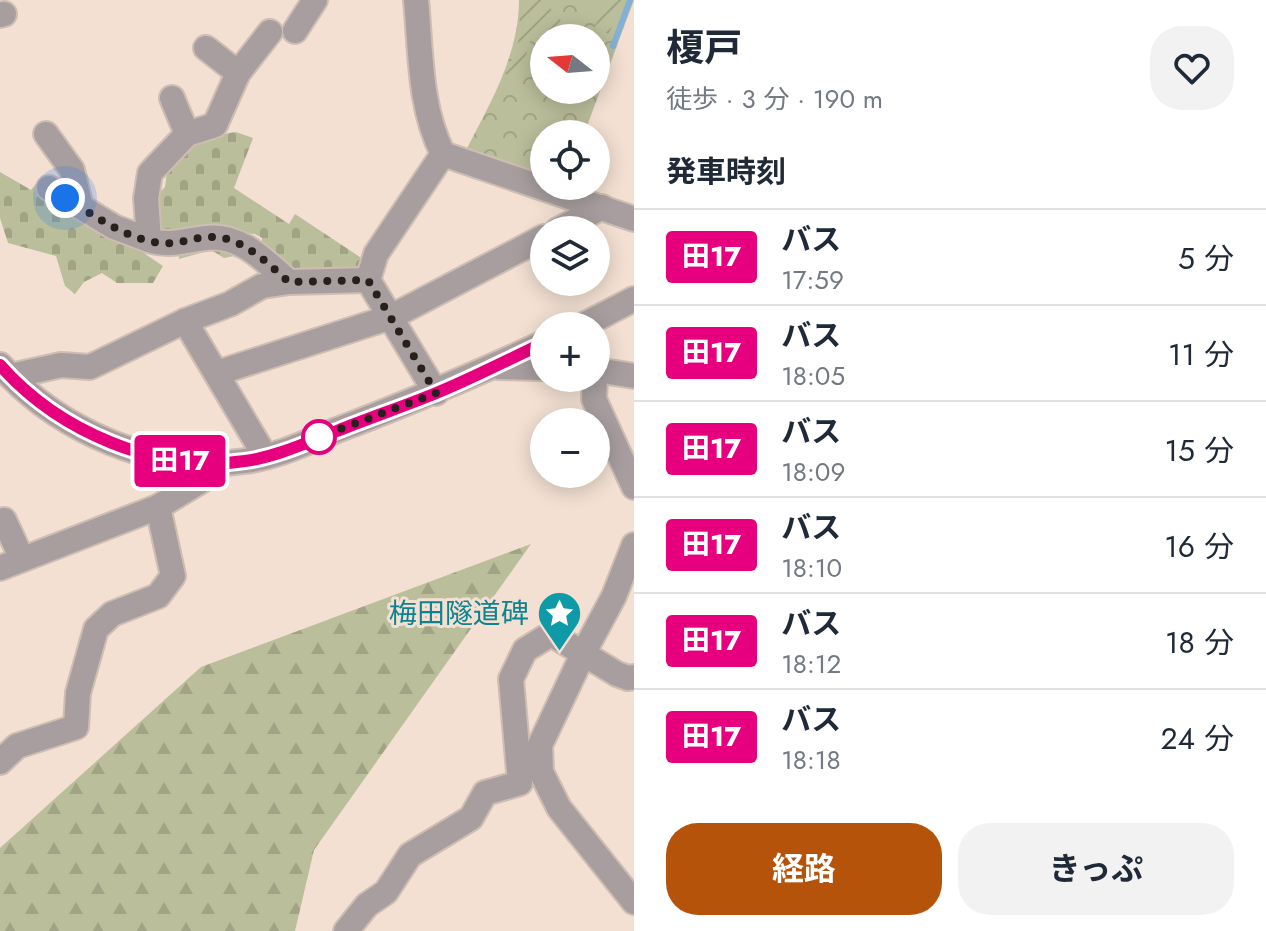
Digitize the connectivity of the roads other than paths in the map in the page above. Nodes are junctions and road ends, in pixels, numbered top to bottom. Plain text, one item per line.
1 (315, 0) edge
2 (416, 0) edge
3 (295, 31) dead end
4 (270, 32) dead end
5 (206, 48) dead end
6 (238, 73) junction
7 (172, 98) dead end
8 (46, 134) dead end
9 (187, 134) junction
10 (443, 154) junction
11 (49, 188) dead end
12 (81, 207) junction
13 (602, 207) junction
14 (585, 216) edge
15 (634, 219) edge
16 (149, 240) junction
17 (530, 244) edge
18 (368, 280) junction
19 (289, 282) junction
20 (634, 299) edge
21 (610, 313) edge
22 (391, 317) junction
23 (185, 321) junction
24 (530, 349) edge
25 (492, 367) junction
26 (530, 368) edge
27 (4, 372) edge
28 (610, 372) edge
29 (217, 373) junction
30 (634, 376) edge
31 (594, 392) edge
32 (436, 393) junction
33 (265, 456) junction
34 (214, 463) junction
35 (634, 487) edge
36 (158, 507) junction
37 (0, 522) edge
38 (634, 545) edge
39 (11, 564) edge
40 (584, 652) junction
41 (634, 677) edge
42 (0, 762) edge
43 (634, 902) edge
44 (346, 931) edge

1 - 3 street
2 - 10 street
4 - 6 street
5 - 6 street
6 - 9 street
7 - 9 street
8 - 12 street
9 - 16 street
10 - 13 street
10 - 18 street
11 - 12 street
12 - 16 street
13 - 14 street
13 - 15 street
16 - 19 street
17 - 22 street
18 - 19 street
18 - 22 street
19 - 23 street
20 - 21 street
22 - 29 street
22 - 32 street
23 - 27 street
23 - 29 street
24 - 25 street
25 - 26 street
25 - 32 street
27 - 34 street
28 - 30 street
29 - 33 street
31 - 35 street
32 - 33 street
33 - 34 street
34 - 36 street
36 - 39 street
36 - 42 street
37 - 39 street
38 - 40 street
40 - 41 street
40 - 43 street
40 - 44 street

